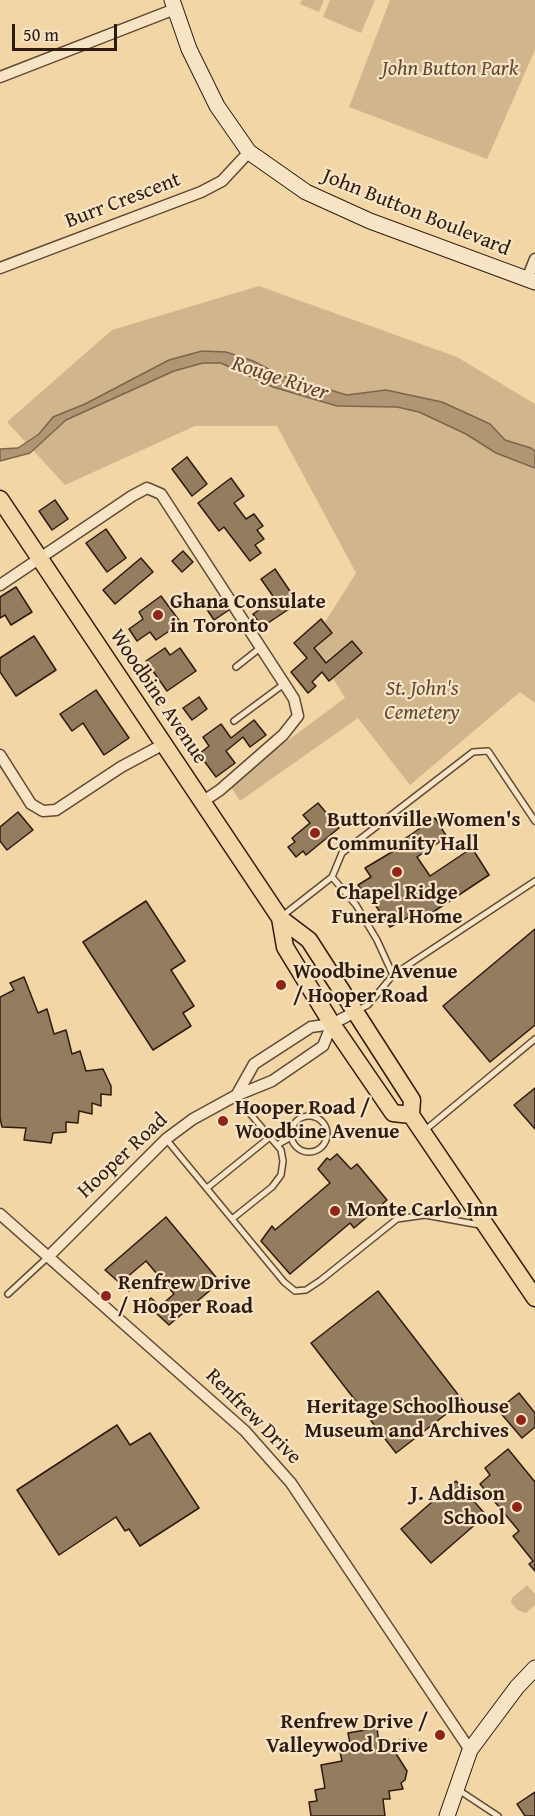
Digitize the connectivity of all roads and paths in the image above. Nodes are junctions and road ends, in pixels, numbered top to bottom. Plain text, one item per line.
1 (174, 4) edge
2 (0, 77) edge
3 (249, 152) junction
4 (535, 259) edge
5 (0, 268) edge
6 (531, 280) edge
7 (0, 499) edge
8 (39, 556) junction
9 (0, 585) edge
10 (260, 648) junction
11 (236, 667) dead end
12 (284, 684) junction
13 (234, 721) dead end
14 (162, 745) junction
15 (0, 755) edge
16 (202, 802) junction
17 (535, 821) edge
18 (332, 878) junction
19 (535, 881) edge
20 (280, 918) junction
21 (393, 975) junction
22 (355, 1012) junction
23 (332, 1024) junction
24 (535, 1039) edge
25 (235, 1096) junction
26 (411, 1115) junction
27 (423, 1132) junction
28 (270, 1137) junction
29 (291, 1137) junction
30 (166, 1139) junction
31 (277, 1145) junction
32 (207, 1188) junction
33 (0, 1214) edge
34 (232, 1219) junction
35 (487, 1226) junction
36 (48, 1257) junction
37 (8, 1294) dead end
38 (535, 1298) edge
39 (535, 1668) edge
40 (471, 1750) junction
41 (456, 1788) junction
42 (447, 1816) edge
43 (498, 1816) edge

1 - 2 street
1 - 3 street, John Button Boulevard
3 - 5 street, Burr Crescent
3 - 6 street, John Button Boulevard
4 - 6 street
7 - 8 main road, Woodbine Avenue
8 - 9 street
8 - 10 street
8 - 14 main road, Woodbine Avenue
10 - 11 lane
10 - 12 street
12 - 13 lane
12 - 16 street
14 - 15 street
14 - 16 main road, Woodbine Avenue
16 - 20 main road, Woodbine Avenue
17 - 18 lane
18 - 20 lane
18 - 21 lane
19 - 21 lane
20 - 22 main road, Woodbine Avenue
20 - 23 main road, Woodbine Avenue
21 - 22 lane
22 - 23 street
22 - 26 main road, Woodbine Avenue
23 - 25 street, Hooper Road
23 - 25 street
23 - 26 main road, Woodbine Avenue
24 - 27 lane
25 - 28 lane
25 - 30 street, Hooper Road
26 - 27 main road, Woodbine Avenue
27 - 35 main road, Woodbine Avenue
28 - 31 lane
28 - 32 lane
29 - 29 lane
29 - 31 lane
30 - 32 lane
30 - 36 street, Hooper Road
31 - 34 lane
32 - 34 lane
33 - 36 street, Renfrew Drive
34 - 35 lane
35 - 38 main road, Woodbine Avenue
36 - 37 lane
36 - 40 street, Renfrew Drive
39 - 40 street
40 - 41 street
41 - 42 street
41 - 43 lane

